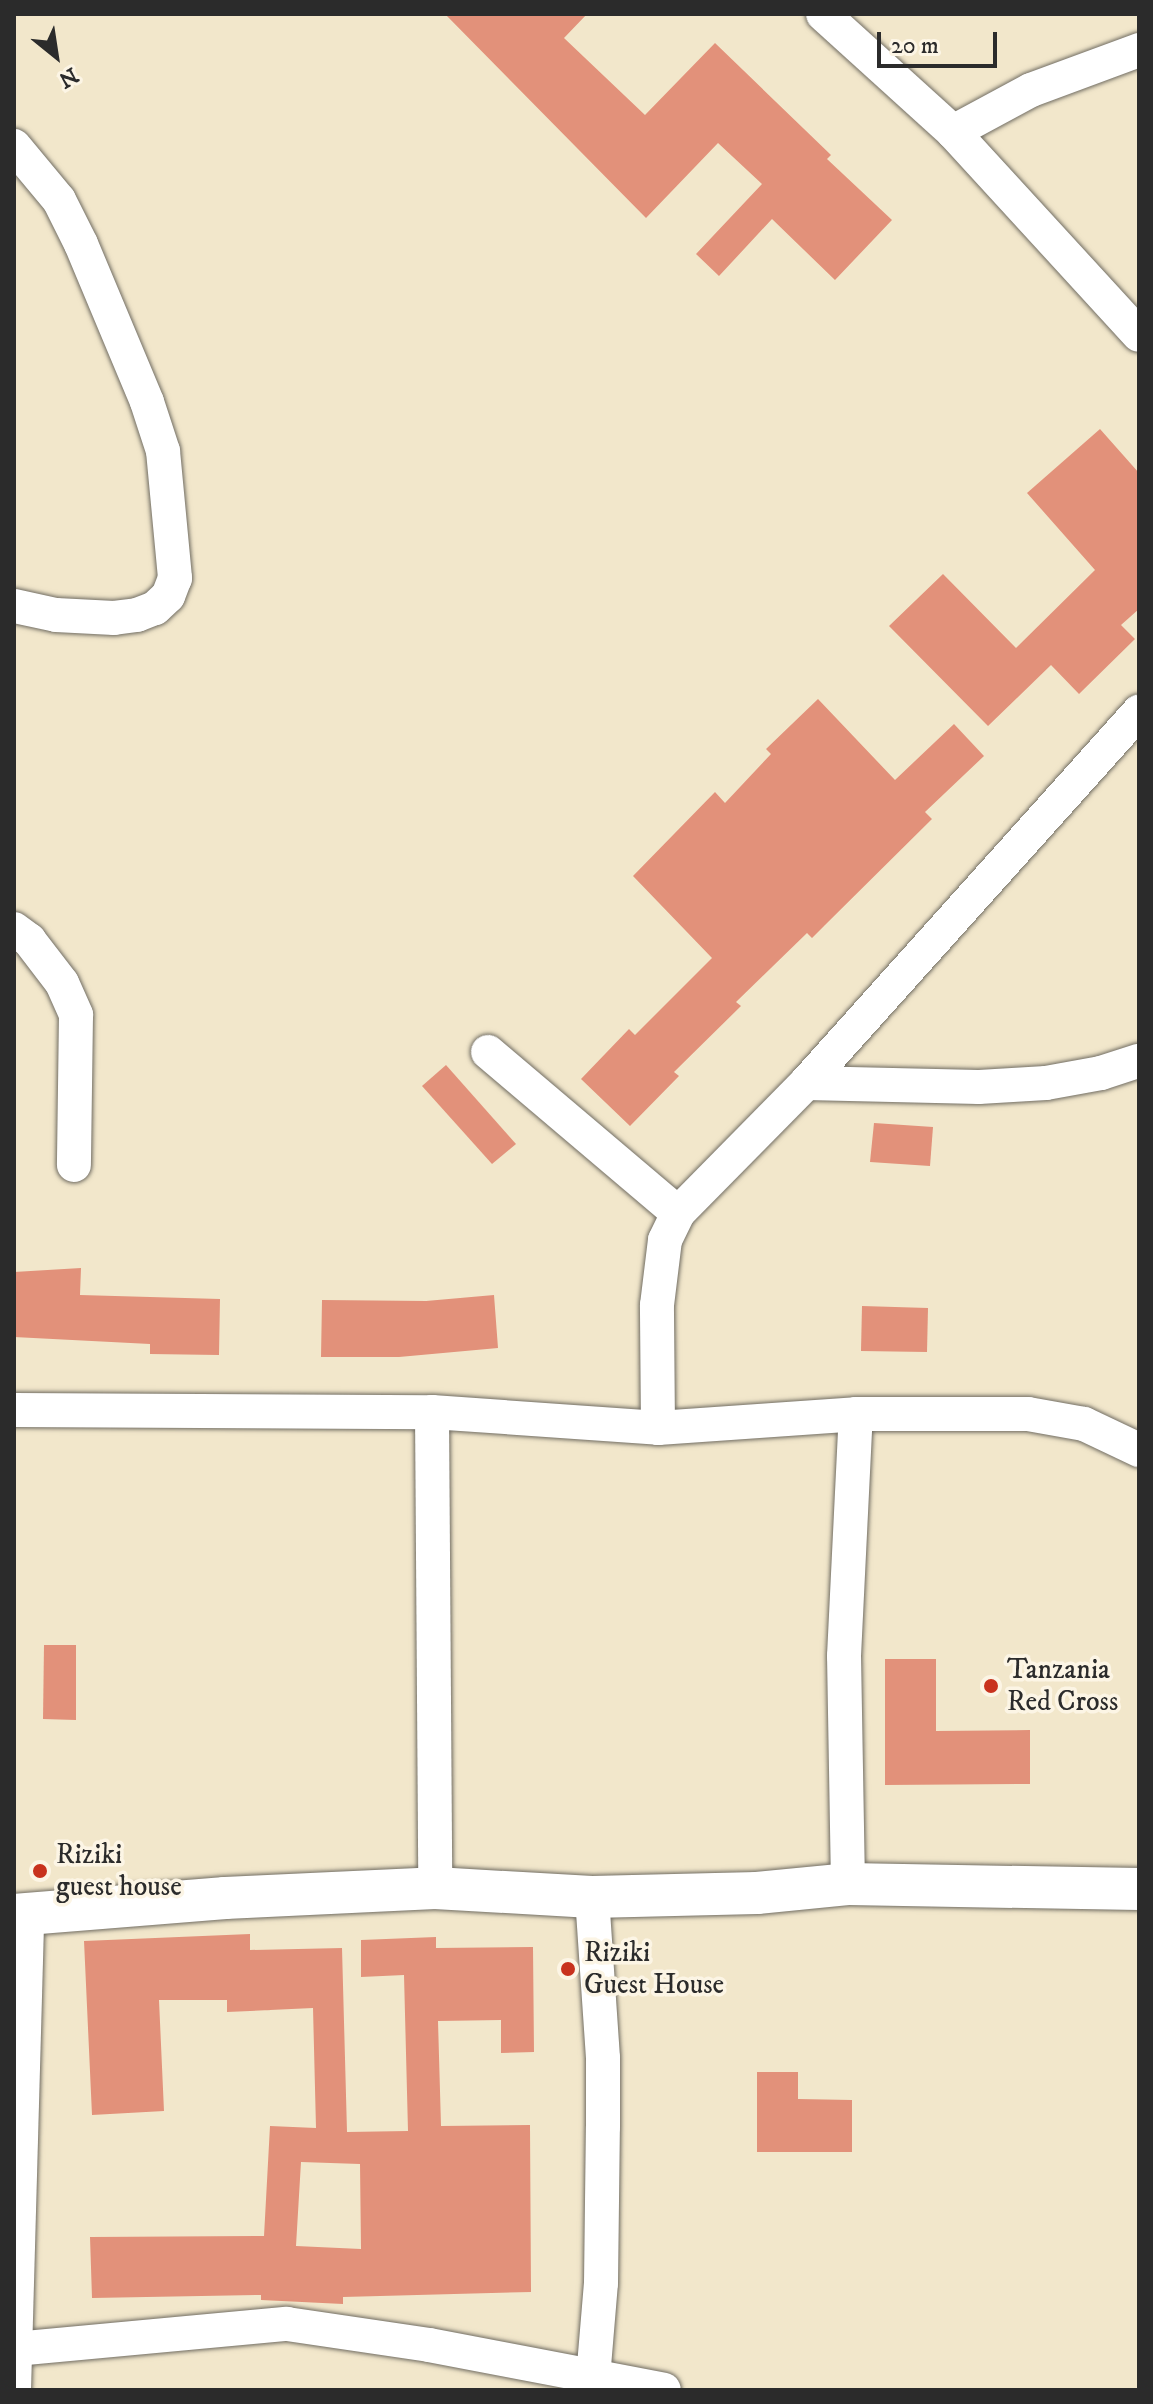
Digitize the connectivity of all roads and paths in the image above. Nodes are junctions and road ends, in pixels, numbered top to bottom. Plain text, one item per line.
1 (823, 14) edge
2 (1139, 50) edge
3 (953, 132) junction
4 (14, 146) edge
5 (1139, 335) edge
6 (14, 606) edge
7 (1139, 712) edge
8 (14, 929) edge
9 (488, 1052) dead end
10 (1139, 1061) edge
11 (806, 1083) junction
12 (74, 1165) dead end
13 (678, 1213) junction
14 (14, 1410) edge
15 (432, 1412) junction
16 (856, 1414) junction
17 (658, 1428) junction
18 (1139, 1450) edge
19 (848, 1884) junction
20 (435, 1888) junction
21 (1139, 1889) edge
22 (592, 1897) junction
23 (21, 1915) edge
24 (15, 2349) edge
25 (592, 2384) edge
26 (14, 2390) edge
27 (664, 2390) edge

1 - 3 street
2 - 3 street
3 - 5 street
4 - 6 street
7 - 11 street
8 - 12 street
9 - 13 street
10 - 11 street
11 - 13 street
13 - 17 street
14 - 15 street
15 - 17 street
15 - 20 street
16 - 17 street
16 - 18 street
16 - 19 street
19 - 21 street
19 - 22 street
20 - 22 street
20 - 23 street
22 - 25 street
23 - 24 street
24 - 25 street
24 - 26 street
25 - 27 street

